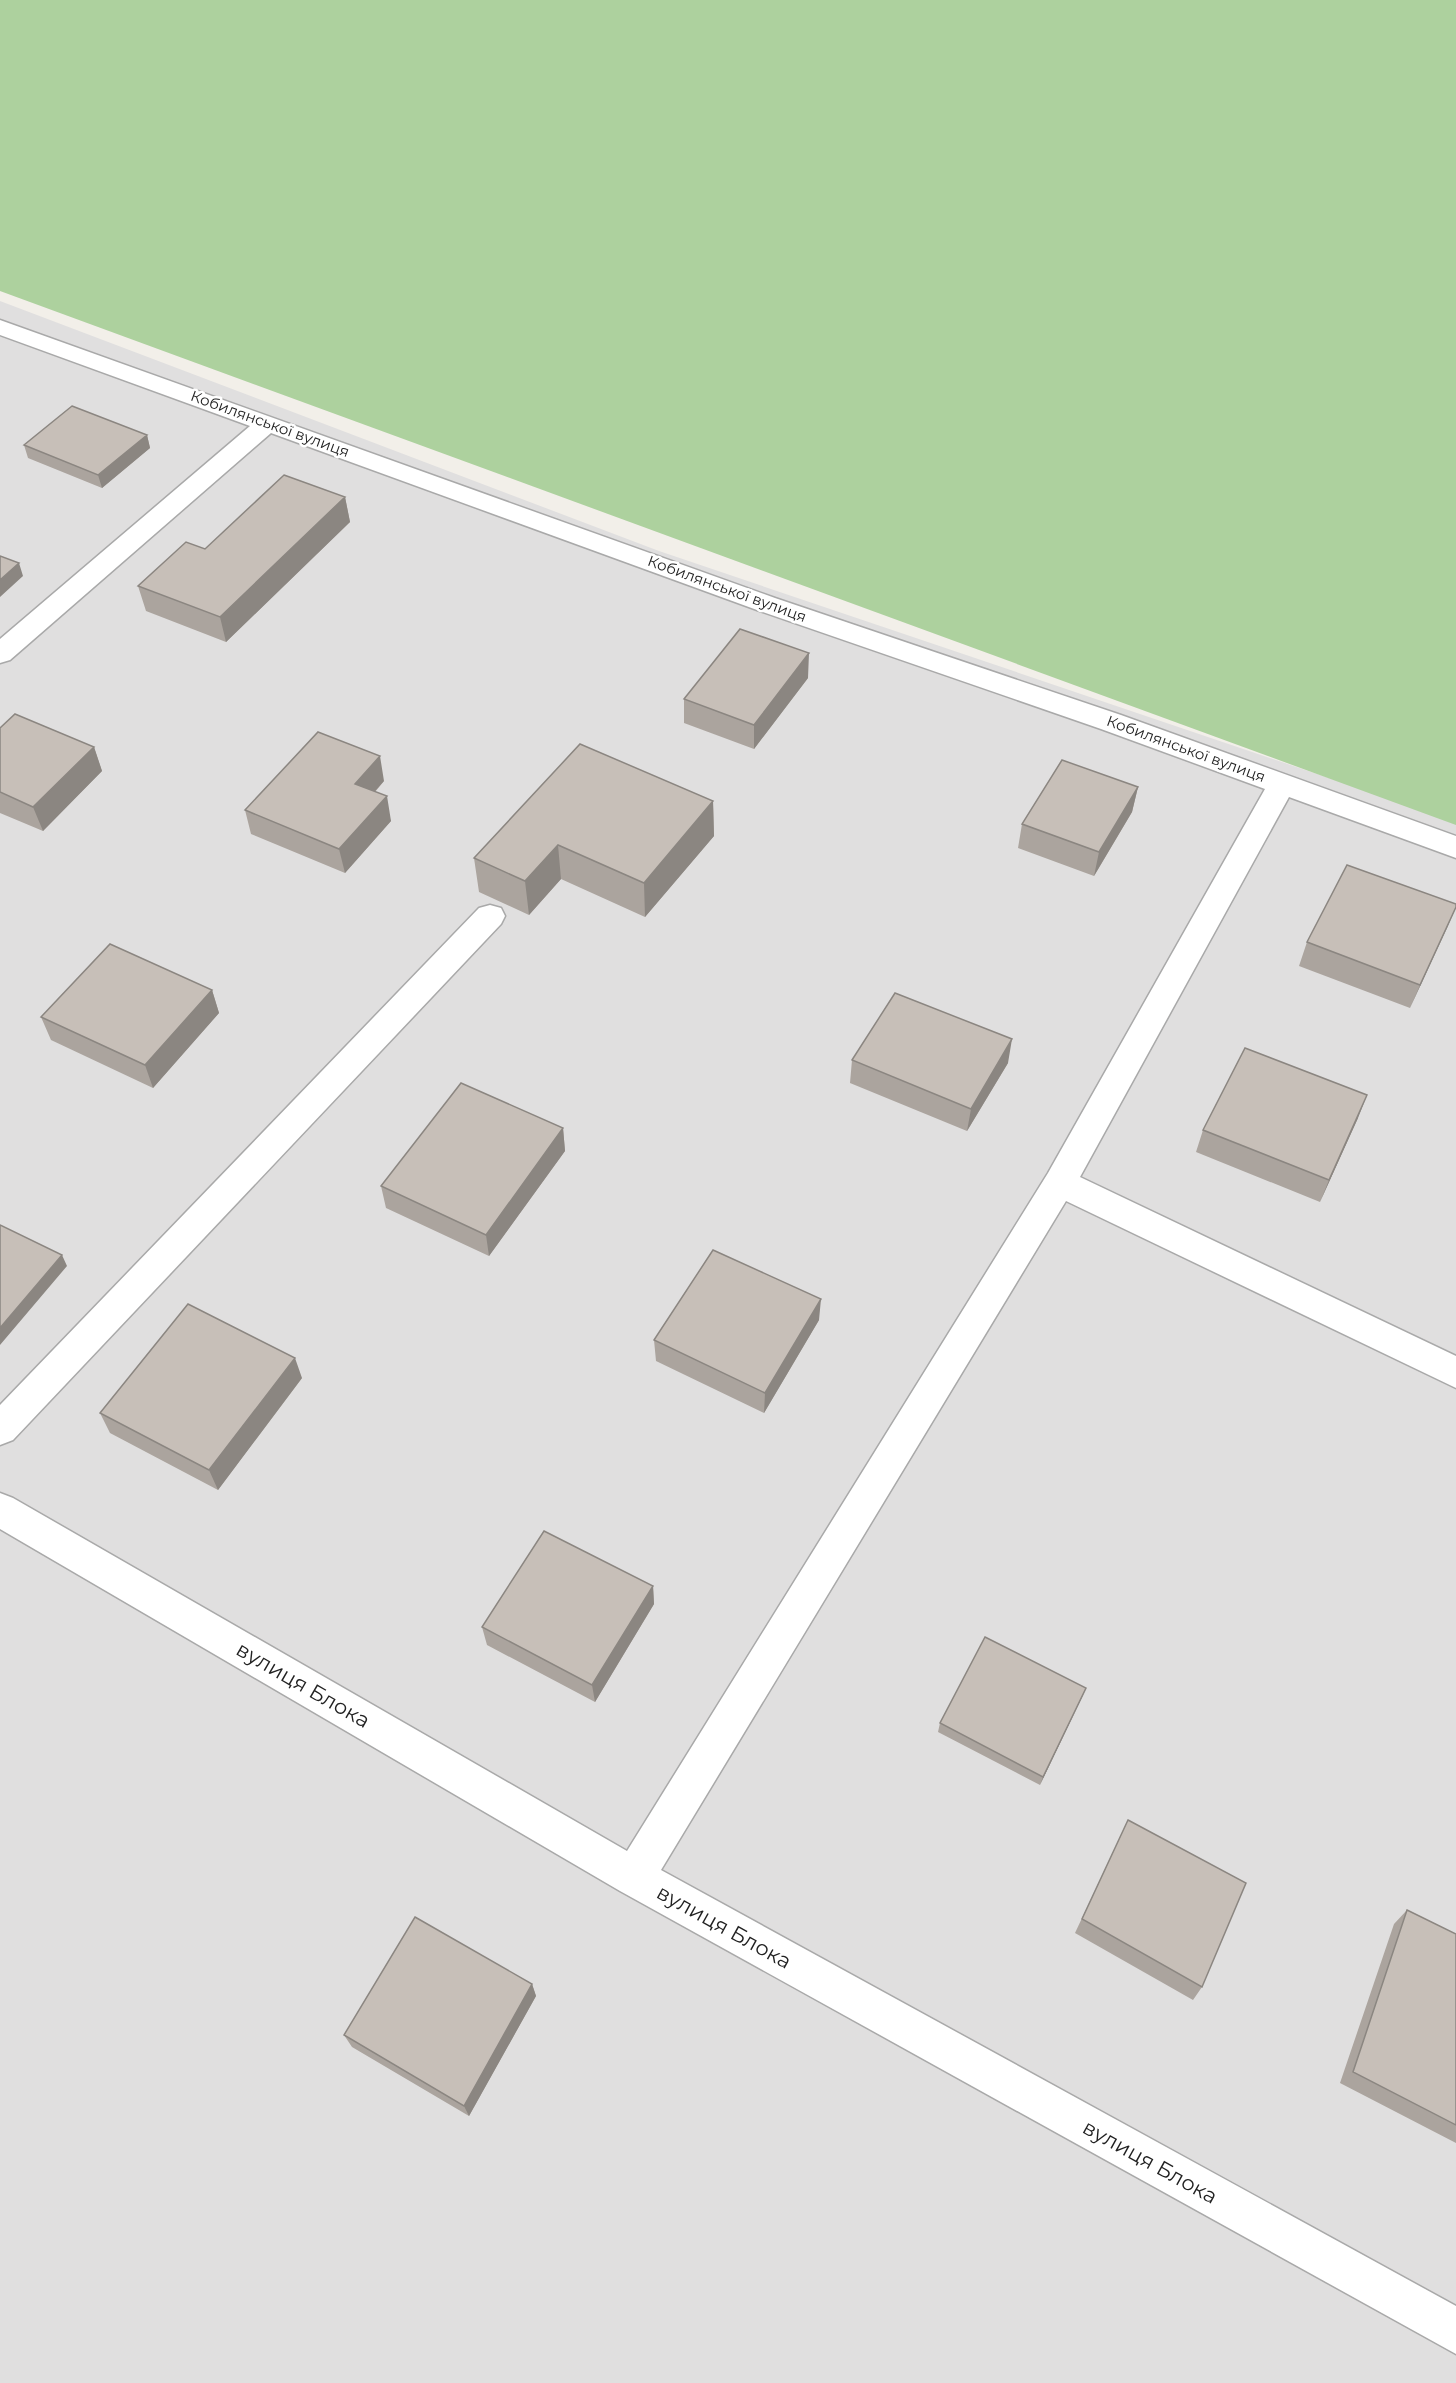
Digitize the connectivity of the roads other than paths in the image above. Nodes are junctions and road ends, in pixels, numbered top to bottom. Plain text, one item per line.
1 (0, 327) edge
2 (268, 423) junction
3 (0, 654) edge
4 (1282, 784) junction
5 (1456, 847) edge
6 (490, 916) dead end
7 (1060, 1183) junction
8 (1456, 1373) edge
9 (0, 1430) edge
10 (0, 1510) edge
11 (634, 1877) junction
12 (1456, 2331) edge

1 - 2 street, Кобилянської вулиця
2 - 3 street
2 - 4 street, Кобилянської вулиця
4 - 5 street, Кобилянської вулиця
4 - 7 street
6 - 9 street
7 - 8 street
7 - 11 street
10 - 11 street, вулиця Блока
11 - 12 street, вулиця Блока

